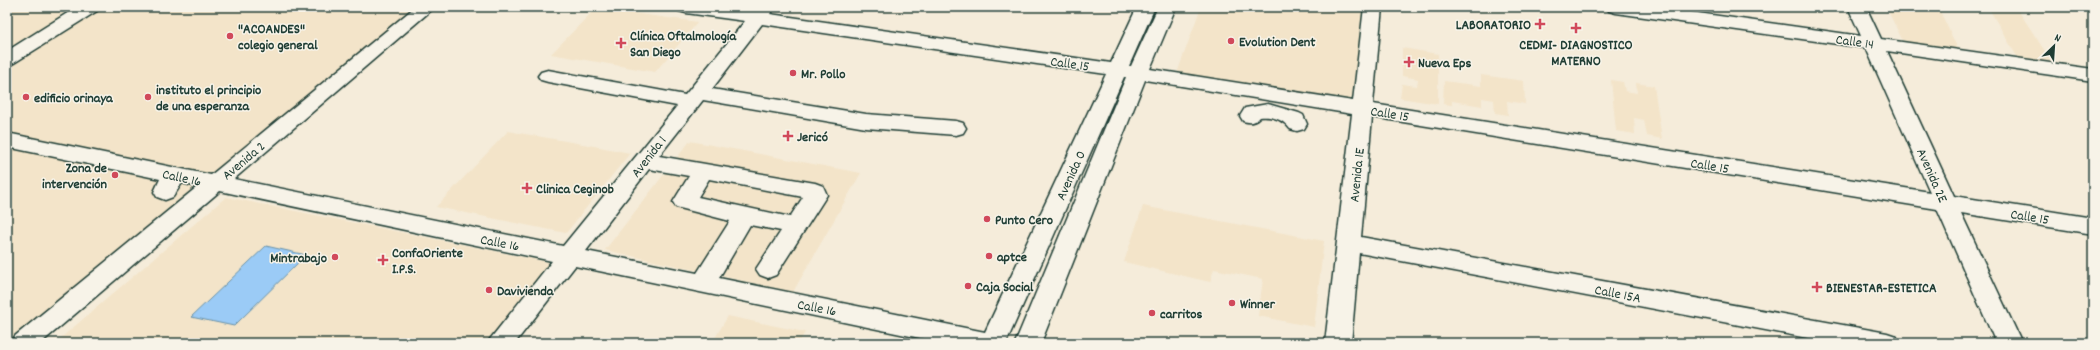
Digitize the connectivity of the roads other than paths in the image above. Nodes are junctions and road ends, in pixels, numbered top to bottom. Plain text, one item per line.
1 (90, 7) edge
2 (426, 7) edge
3 (686, 7) edge
4 (1146, 7) edge
5 (1167, 7) edge
6 (1373, 7) edge
7 (1616, 7) edge
8 (1857, 7) edge
9 (762, 12) edge
10 (1874, 44) junction
11 (7, 59) edge
12 (1128, 71) junction
13 (2093, 75) edge
14 (548, 76) dead end
15 (694, 98) junction
16 (1275, 104) junction
17 (1362, 109) junction
18 (1250, 116) dead end
19 (1297, 124) dead end
20 (956, 128) dead end
21 (7, 140) edge
22 (644, 161) junction
23 (703, 171) junction
24 (214, 184) junction
25 (173, 194) junction
26 (1945, 203) junction
27 (744, 216) junction
28 (796, 226) junction
29 (2093, 226) edge
30 (1349, 243) junction
31 (570, 256) junction
32 (768, 269) dead end
33 (703, 284) junction
34 (24, 343) edge
35 (500, 343) edge
36 (993, 343) edge
37 (1028, 343) edge
38 (1338, 343) edge
39 (1887, 343) edge
40 (2009, 343) edge

1 - 11 street
2 - 24 street, Avenida 2
3 - 9 street, Calle 15
4 - 12 street, Avenida 0
5 - 12 street, Avenida 0
6 - 17 street, Avenida 1E
7 - 10 street, Calle 14
8 - 10 street, Avenida 2E
9 - 12 street, Calle 15
9 - 15 street, Avenida 1
10 - 13 street, Calle 14
10 - 26 street, Avenida 2E
12 - 16 street, Calle 15
12 - 36 street, Avenida 0
12 - 37 street, Avenida 0
14 - 15 street
15 - 20 street
15 - 22 street, Avenida 1
16 - 17 street, Calle 15
16 - 18 street
16 - 19 street
17 - 26 street, Calle 15
17 - 30 street, Avenida 1E
21 - 25 street, Calle 16
22 - 23 street
22 - 31 street, Avenida 1
23 - 27 street
23 - 28 street
24 - 25 street, Calle 16
24 - 25 street, Avenida 2
24 - 31 street, Calle 16
25 - 34 street, Avenida 2
26 - 29 street, Calle 15
26 - 40 street, Avenida 2E
27 - 28 street
27 - 33 street
28 - 32 street
30 - 38 street, Avenida 1E
30 - 39 street, Calle 15A
31 - 33 street, Calle 16
31 - 35 street, Avenida 1
33 - 36 street, Calle 16

